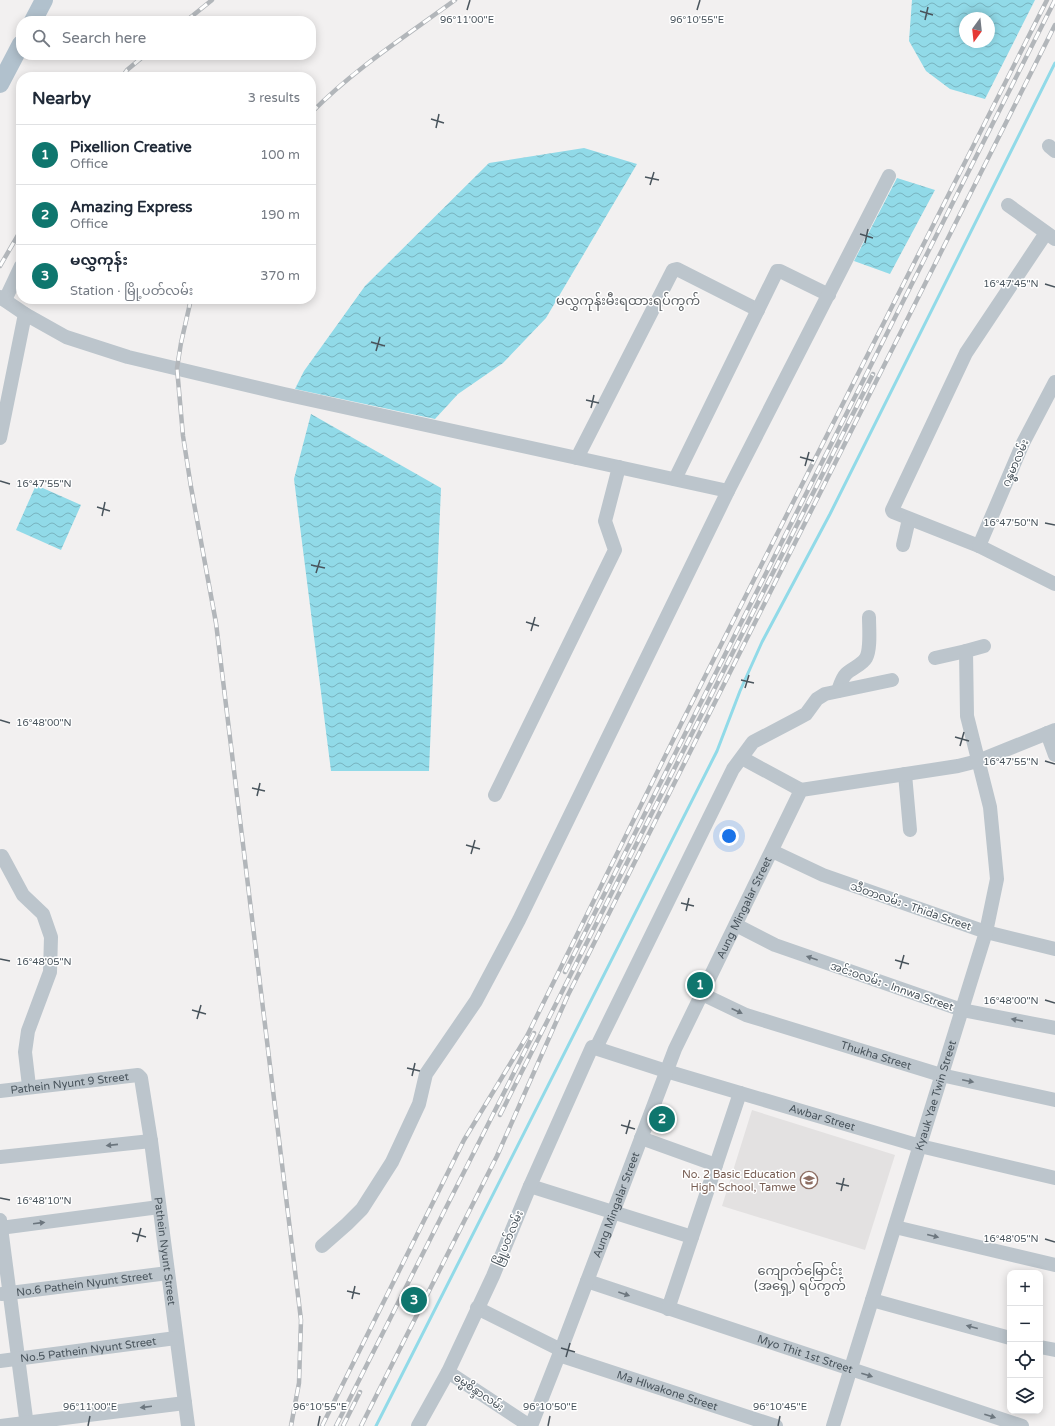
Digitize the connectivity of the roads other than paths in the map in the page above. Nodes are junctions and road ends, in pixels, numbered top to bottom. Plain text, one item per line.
1 (44, 0) edge
2 (36, 16) edge
3 (16, 54) edge
4 (0, 84) edge
5 (889, 176) dead end
6 (1008, 205) dead end
7 (1051, 236) edge
8 (16, 275) edge
9 (829, 295) junction
10 (2, 299) edge
11 (758, 310) junction
12 (25, 314) junction
13 (1055, 382) edge
14 (0, 438) edge
15 (577, 458) junction
16 (619, 467) junction
17 (675, 479) junction
18 (728, 491) junction
19 (909, 519) junction
20 (903, 545) dead end
21 (979, 546) junction
22 (1055, 584) edge
23 (869, 617) dead end
24 (984, 646) dead end
25 (966, 651) junction
26 (935, 658) dead end
27 (892, 680) dead end
28 (838, 691) junction
29 (1051, 731) edge
30 (1055, 756) edge
31 (742, 758) junction
32 (978, 761) junction
33 (905, 774) junction
34 (801, 790) junction
35 (495, 795) dead end
36 (910, 830) dead end
37 (772, 851) junction
38 (2, 856) dead end
39 (736, 925) junction
40 (986, 932) junction
41 (1055, 949) edge
42 (702, 994) junction
43 (962, 1010) junction
44 (1055, 1028) edge
45 (594, 1048) junction
46 (666, 1071) junction
47 (942, 1075) junction
48 (139, 1076) joint
49 (29, 1086) junction
50 (0, 1091) edge
51 (740, 1093) junction
52 (1055, 1100) edge
53 (641, 1138) junction
54 (151, 1141) junction
55 (920, 1146) junction
56 (0, 1157) edge
57 (716, 1165) junction
58 (1055, 1178) edge
59 (530, 1186) junction
60 (159, 1207) junction
61 (613, 1212) junction
62 (0, 1225) edge
63 (895, 1227) junction
64 (692, 1237) junction
65 (322, 1246) dead end
66 (1055, 1266) edge
67 (168, 1273) junction
68 (587, 1281) junction
69 (5, 1293) edge
70 (872, 1300) junction
71 (478, 1308) junction
72 (668, 1309) junction
73 (1007, 1337) edge
74 (176, 1338) junction
75 (1043, 1348) edge
76 (1055, 1350) edge
77 (560, 1353) junction
78 (18, 1358) junction
79 (0, 1361) edge
80 (850, 1369) junction
81 (448, 1372) junction
82 (185, 1403) junction
83 (27, 1424) edge
84 (0, 1426) edge
85 (188, 1426) edge
86 (418, 1426) edge
87 (530, 1426) edge
88 (776, 1426) edge
89 (833, 1426) edge
90 (1022, 1426) edge

1 - 2 main road
3 - 4 main road
5 - 9 street
6 - 7 street
7 - 19 street
8 - 10 street
9 - 11 street
9 - 18 street
10 - 12 street
11 - 15 street
11 - 17 street
12 - 14 street
12 - 15 street
13 - 21 street, ဂန္ဓမာလမ်း
15 - 16 street
16 - 17 street
16 - 35 street
17 - 18 street
18 - 65 street
19 - 20 street
19 - 21 street
21 - 22 street
23 - 28 street
24 - 25 street
25 - 26 street
25 - 32 street, Kyauk Yae Twin Street
27 - 28 street, မြို့ပတ်လမ်း
28 - 31 street, မြို့ပတ်လမ်း
29 - 30 street
29 - 32 street
31 - 34 street
31 - 45 street, မြို့ပတ်လမ်း
32 - 33 street
32 - 40 street, Kyauk Yae Twin Street
33 - 34 street
33 - 36 street
34 - 37 street, Aung Mingalar Street
37 - 39 street, Aung Mingalar Street
37 - 40 street, သီတာလမ်း - Thida Street
38 - 49 street
39 - 42 street, Aung Mingalar Street
43 -> 39 street, အင်းဝလမ်း - Innwa Street
40 - 41 street, သီတာလမ်း - Thida Street
40 - 43 street, Kyauk Yae Twin Street
42 - 46 street, Aung Mingalar Street
42 -> 47 street, Thukha Street
44 -> 43 street, အင်းဝလမ်း - Innwa Street
43 - 47 street, Kyauk Yae Twin Street
45 - 46 street, Awbar Street
45 - 59 street, မြို့ပတ်လမ်း
46 - 51 street, Awbar Street
46 - 53 street, Aung Mingalar Street
47 -> 52 street, Thukha Street
47 - 55 street, Kyauk Yae Twin Street
48 - 49 street, Pathein Nyunt 9 Street
48 - 54 street, Pathein Nyunt Street
49 - 50 street, Pathein Nyunt 9 Street
51 - 55 street, Awbar Street
51 - 57 street
53 - 57 street
53 - 61 street, Aung Mingalar Street
54 -> 56 street
54 - 60 street, Pathein Nyunt Street
55 - 58 street, Awbar Street
55 - 63 street, Kyauk Yae Twin Street
57 - 64 street
59 - 61 street
59 - 71 street, မြို့ပတ်လမ်း
62 -> 60 street
60 - 67 street, Pathein Nyunt Street
61 - 64 street
61 - 68 street, Aung Mingalar Street
62 - 69 street
63 -> 66 street
63 - 70 street, Kyauk Yae Twin Street
64 - 72 street
67 - 69 street, No.6 Pathein Nyunt Street
67 - 74 street, Pathein Nyunt Street
68 -> 72 street, Myo Thit 1st Street
68 - 77 street, Aung Mingalar Street
69 - 78 street
73 -> 70 street
70 - 80 street, Kyauk Yae Twin Street
71 - 77 street, Ma Hlwakone Street
71 - 81 street, မြို့ပတ်လမ်း
72 - 80 street, Myo Thit 1st Street
74 - 78 street, No.5 Pathein Nyunt Street
74 - 82 street, Pathein Nyunt Street
75 - 76 street
77 - 87 street, Aung Mingalar Street
77 - 88 street, Ma Hlwakone Street
78 - 79 street, No.5 Pathein Nyunt Street
78 - 83 street
80 - 89 street, Kyauk Yae Twin Street
80 -> 90 street, Myo Thit 1st Street
81 - 86 street, မြို့ပတ်လမ်း
81 - 87 street, ဓမ္မစိန္ဒာလမ်း
82 -> 83 street
82 - 85 street, Pathein Nyunt Street
83 - 84 street

